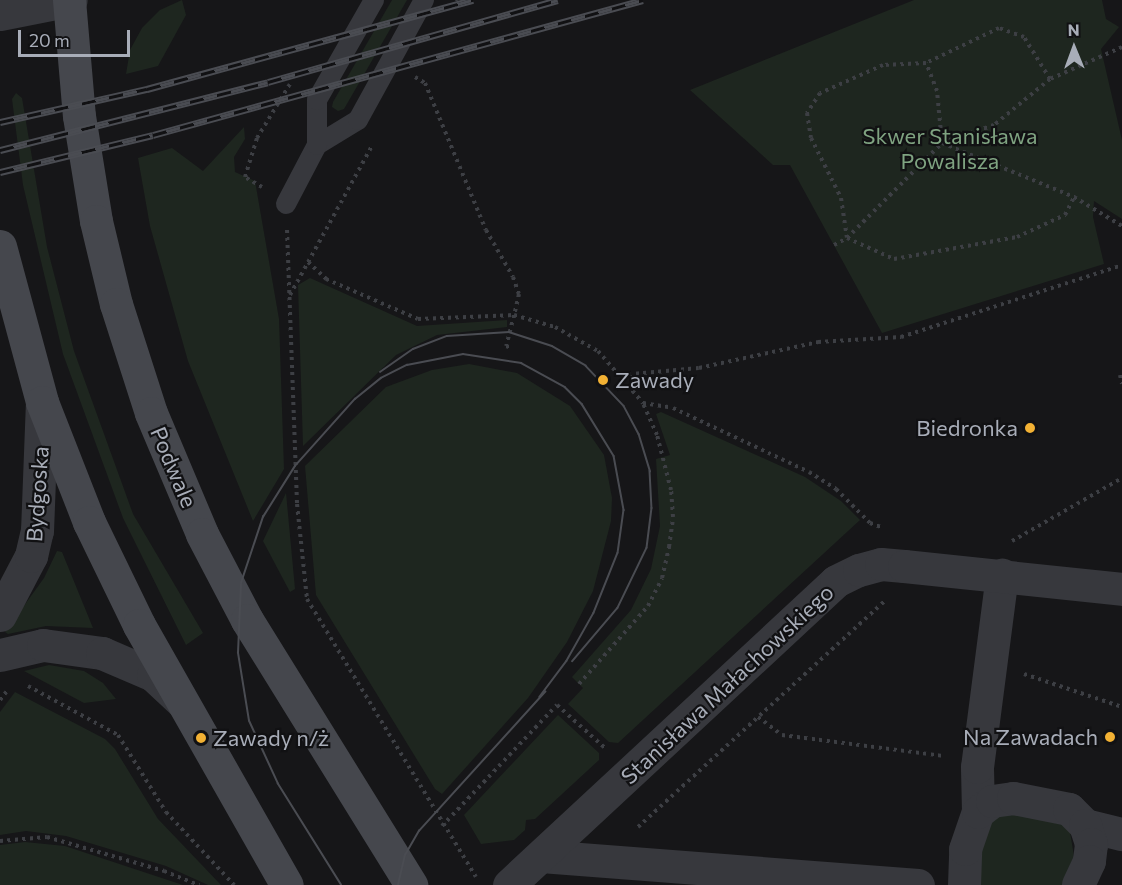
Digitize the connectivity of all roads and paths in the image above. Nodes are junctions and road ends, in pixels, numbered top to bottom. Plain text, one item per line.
1 (70, 0) edge
2 (375, 0) edge
3 (424, 0) edge
4 (0, 14) edge
5 (1122, 47) edge
6 (926, 63) junction
7 (411, 75) dead end
8 (294, 77) dead end
9 (1050, 79) junction
10 (942, 143) junction
11 (316, 145) junction
12 (1074, 197) junction
13 (286, 204) junction
14 (1122, 226) edge
15 (848, 238) junction
16 (834, 245) dead end
17 (0, 246) edge
18 (308, 262) dead end
19 (1122, 265) edge
20 (514, 315) junction
21 (512, 348) dead end
22 (621, 375) junction
23 (1120, 375) dead end
24 (1122, 384) edge
25 (42, 402) junction
26 (643, 403) junction
27 (1122, 478) edge
28 (888, 529) dead end
29 (1001, 561) junction
30 (1122, 589) edge
31 (892, 595) dead end
32 (0, 615) edge
33 (992, 649) junction
34 (0, 655) edge
35 (22, 683) dead end
36 (0, 684) edge
37 (579, 684) dead end
38 (15, 686) dead end
39 (8, 689) junction
40 (0, 700) edge
41 (182, 702) junction
42 (1122, 707) edge
43 (758, 717) junction
44 (615, 757) dead end
45 (948, 757) dead end
46 (978, 812) junction
47 (1085, 825) junction
48 (442, 826) junction
49 (633, 830) dead end
50 (1122, 834) edge
51 (0, 841) edge
52 (541, 856) junction
53 (199, 885) edge
54 (234, 885) edge
55 (287, 885) edge
56 (411, 885) edge
57 (482, 885) edge
58 (509, 885) edge
59 (918, 885) edge
60 (964, 885) edge
61 (1078, 885) edge

1 - 4 street
1 - 56 main road, Podwale
2 - 11 lane
3 - 11 lane
5 - 9 path
6 - 9 path
6 - 10 path
6 - 15 path
7 - 20 path
8 - 13 path
9 - 10 path
10 - 12 path
10 - 15 path
11 - 13 lane
12 - 14 path
12 - 15 path
13 - 48 path
15 - 16 path
17 - 25 main road
18 - 20 path
19 - 22 path
20 - 21 path
20 - 22 path
22 - 26 path
23 - 24 path
25 - 32 street, Bydgoska
25 - 41 main road
26 - 28 path
26 - 37 path
27 - 29 path
29 - 30 street, Stanisława Małachowskiego
29 - 33 street
29 - 52 street, Stanisława Małachowskiego
31 - 43 path
33 - 42 path
33 - 46 street
34 - 41 street
35 - 54 path
36 - 39 path
38 - 39 path
39 - 40 path
41 - 55 main road
43 - 45 path
43 - 49 path
44 - 48 path
46 - 47 street
46 - 60 street
47 - 50 street
47 - 61 street
48 - 57 path
51 - 53 path
52 - 58 street, Stanisława Małachowskiego
52 - 59 street

